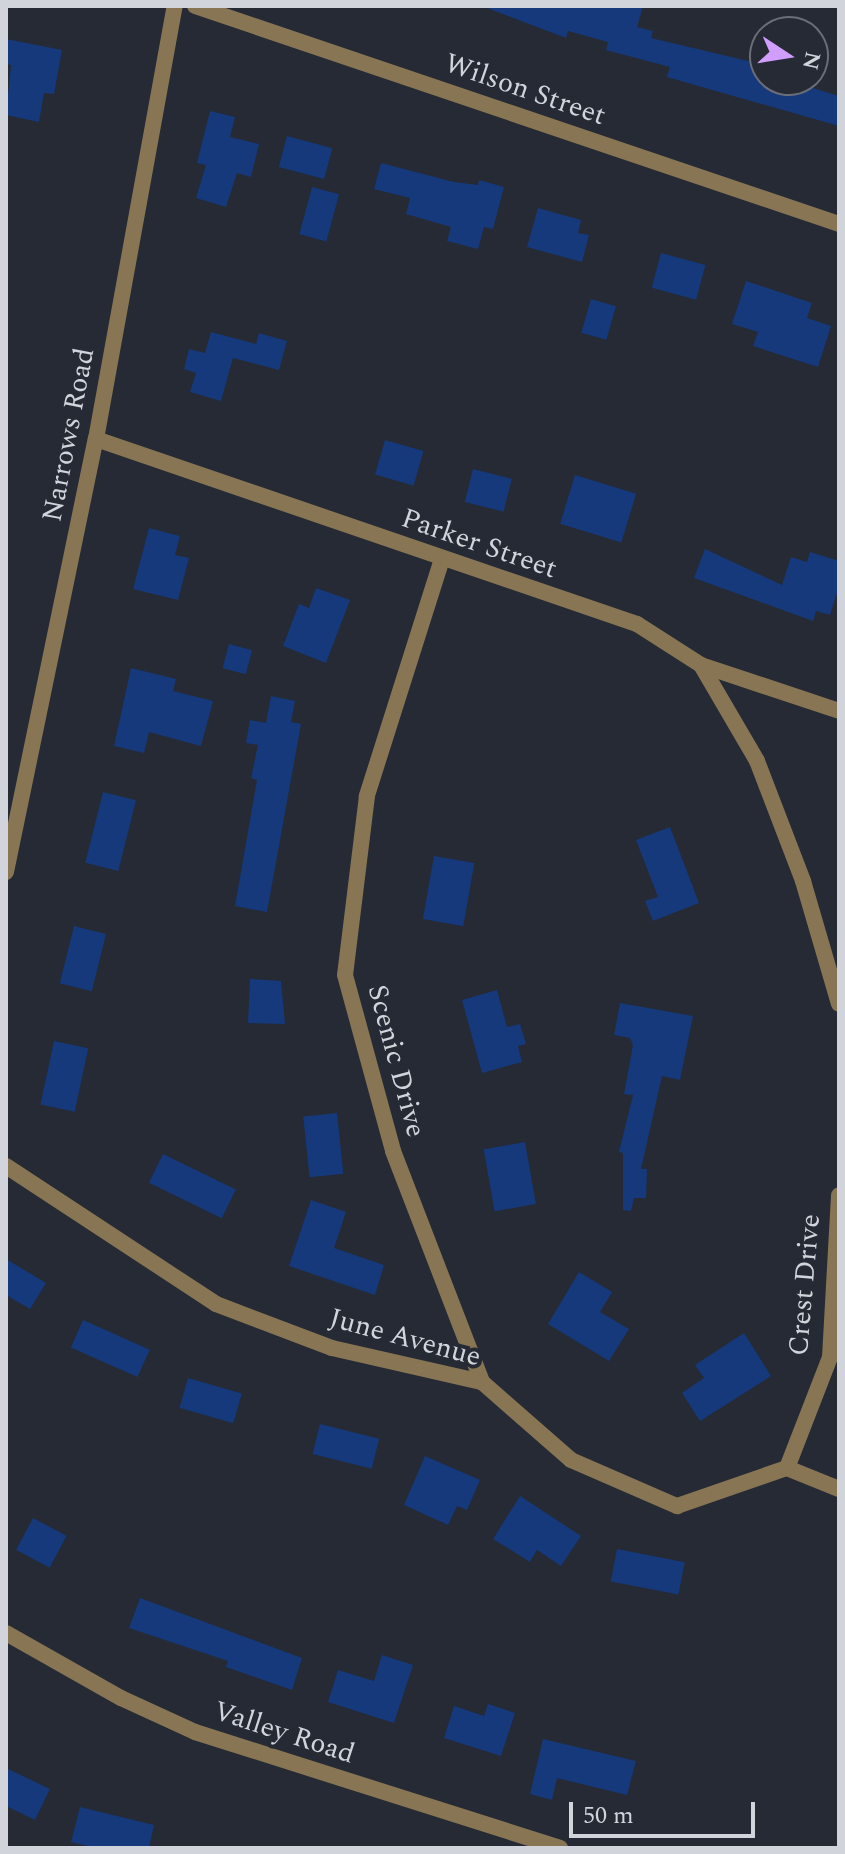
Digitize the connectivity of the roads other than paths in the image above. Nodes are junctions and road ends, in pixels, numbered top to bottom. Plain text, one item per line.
1 (175, 6) edge
2 (195, 6) edge
3 (839, 224) edge
4 (96, 439) junction
5 (442, 559) junction
6 (701, 665) junction
7 (839, 711) edge
8 (6, 872) edge
9 (839, 1004) edge
10 (6, 1166) edge
11 (839, 1195) edge
12 (482, 1382) junction
13 (787, 1468) junction
14 (839, 1489) edge
15 (6, 1633) edge
16 (560, 1848) edge

1 - 4 street, Narrows Road
2 - 3 street, Wilson Street
4 - 5 street, Parker Street
4 - 8 street, Narrows Road
5 - 6 street, Parker Street
5 - 12 street, Scenic Drive
6 - 7 street, Parker Street
6 - 9 street
10 - 12 street, June Avenue
11 - 13 street, Crest Drive
12 - 13 street, June Avenue
13 - 14 street
15 - 16 street, Valley Road

